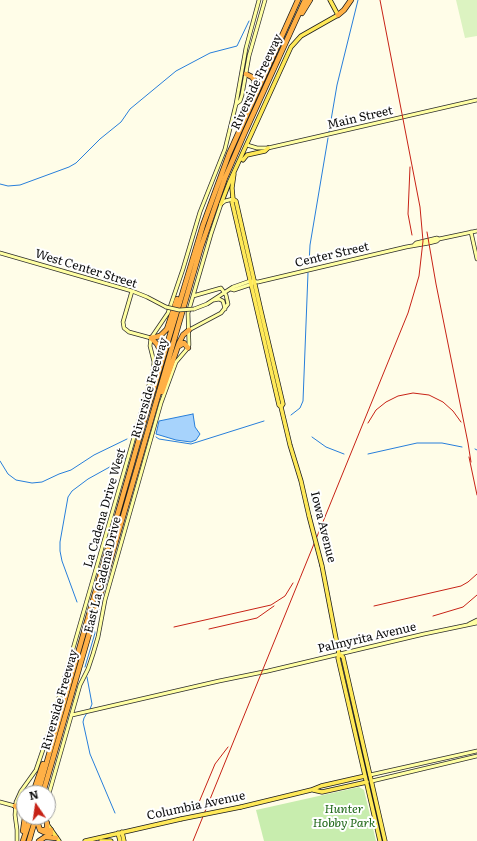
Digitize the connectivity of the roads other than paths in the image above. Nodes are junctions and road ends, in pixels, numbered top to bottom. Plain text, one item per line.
1 (259, 0) edge
2 (265, 0) edge
3 (298, 0) edge
4 (305, 0) edge
5 (310, 0) edge
6 (330, 0) edge
7 (349, 0) edge
8 (338, 15) junction
9 (298, 17) junction
10 (246, 74) junction
11 (477, 100) edge
12 (236, 104) junction
13 (247, 144) junction
14 (268, 148) junction
15 (229, 154) junction
16 (236, 169) junction
17 (234, 174) junction
18 (233, 199) junction
19 (221, 204) junction
20 (477, 231) edge
21 (471, 232) junction
22 (0, 253) edge
23 (477, 259) edge
24 (251, 283) junction
25 (184, 285) junction
26 (132, 291) junction
27 (225, 292) junction
28 (193, 296) junction
29 (212, 300) junction
30 (166, 307) joint
31 (225, 309) junction
32 (187, 320) junction
33 (196, 325) junction
34 (189, 330) junction
35 (151, 338) junction
36 (158, 344) junction
37 (150, 346) junction
38 (188, 348) junction
39 (176, 351) junction
40 (147, 411) junction
41 (153, 413) junction
42 (477, 620) edge
43 (477, 623) edge
44 (467, 625) junction
45 (339, 654) junction
46 (72, 715) junction
47 (55, 730) junction
48 (477, 751) edge
49 (477, 756) edge
50 (436, 761) junction
51 (424, 763) junction
52 (437, 765) junction
53 (425, 768) junction
54 (365, 776) junction
55 (370, 776) junction
56 (372, 781) junction
57 (366, 783) junction
58 (36, 785) edge
59 (40, 785) edge
60 (45, 785) edge
61 (52, 785) edge
62 (312, 790) junction
63 (0, 802) edge
64 (15, 806) junction
65 (25, 825) edge
66 (27, 825) edge
67 (34, 825) edge
68 (38, 825) edge
69 (47, 825) edge
70 (48, 825) edge
71 (39, 828) junction
72 (52, 831) junction
73 (120, 832) junction
74 (58, 839) edge
75 (41, 840) edge
76 (17, 841) edge
77 (22, 841) edge
78 (29, 841) edge
79 (85, 841) edge
80 (101, 841) edge
81 (111, 841) edge
82 (120, 841) edge
83 (124, 841) edge
84 (380, 841) edge
85 (385, 841) edge

1 - 12 main road
2 - 10 main road
3 - 15 highway, Riverside Freeway
4 - 9 highway, Riverside Freeway
5 - 9 highway
6 - 8 main road
7 - 8 highway
8 - 13 main road
9 - 41 highway, Riverside Freeway
10 - 12 main road
10 - 15 highway
11 - 14 main road, Main Street
12 - 35 main road, La Cadena Drive West
13 - 14 main road, Main Street
13 - 16 main road
14 - 16 main road
15 - 25 highway, Riverside Freeway
16 - 17 main road
17 - 18 main road, Iowa Avenue
17 - 19 main road
18 - 19 main road
18 - 24 main road, Iowa Avenue
19 - 28 main road
20 - 21 main road, Center Street
21 - 23 main road
21 - 24 main road, Center Street
22 - 26 main road, West Center Street
24 - 27 main road, Center Street
24 - 45 main road, Iowa Avenue, bridge
25 - 35 highway
25 - 40 highway, Riverside Freeway
26 - 30 main road, West Center Street
26 - 35 main road
27 - 28 main road, Center Street
27 - 29 main road, Center Street
27 - 31 main road
28 - 32 main road
29 - 30 main road, Center Street, bridge
29 - 31 main road
31 - 33 main road
32 - 33 main road
32 - 34 main road
33 - 34 main road
34 - 38 main road
34 - 39 highway
35 - 36 highway
35 - 37 main road, La Cadena Drive West
36 - 37 highway
36 - 40 highway
37 - 64 main road, La Cadena Drive West
38 - 39 highway
38 - 46 main road, East La Cadena Drive
39 - 41 highway
40 - 47 highway, Riverside Freeway
41 - 60 highway, Riverside Freeway
42 - 44 main road, Palmyrita Avenue
43 - 44 main road, Palmyrita Avenue
44 - 45 main road, Palmyrita Avenue
45 - 46 main road, Palmyrita Avenue
45 - 54 main road, Iowa Avenue
45 - 55 main road, Iowa Avenue
46 - 61 main road, East La Cadena Drive
47 - 58 highway
47 - 59 highway, Riverside Freeway
48 - 50 main road, Columbia Avenue
49 - 52 main road, Columbia Avenue
50 - 51 main road, Columbia Avenue
50 - 52 main road
51 - 53 main road
51 - 55 main road, Columbia Avenue
52 - 53 main road, Columbia Avenue
53 - 56 main road, Columbia Avenue
54 - 55 main road, Columbia Avenue
54 - 57 main road, Iowa Avenue
54 - 62 main road, Columbia Avenue
55 - 56 main road, Iowa Avenue
56 - 57 main road, Columbia Avenue
56 - 85 main road, Iowa Avenue
57 - 62 main road, Columbia Avenue
57 - 84 main road, Iowa Avenue
62 - 73 main road, Columbia Avenue, bridge
63 - 64 main road
64 - 76 main road, La Cadena Drive West
65 - 77 highway
66 - 77 highway
67 - 78 highway
68 - 71 highway
69 - 71 highway
70 - 72 main road
71 - 72 highway
72 - 74 main road
72 - 75 highway
73 - 79 main road, Columbia Avenue
73 - 82 main road
73 - 83 main road
74 - 75 highway
80 - 81 main road

